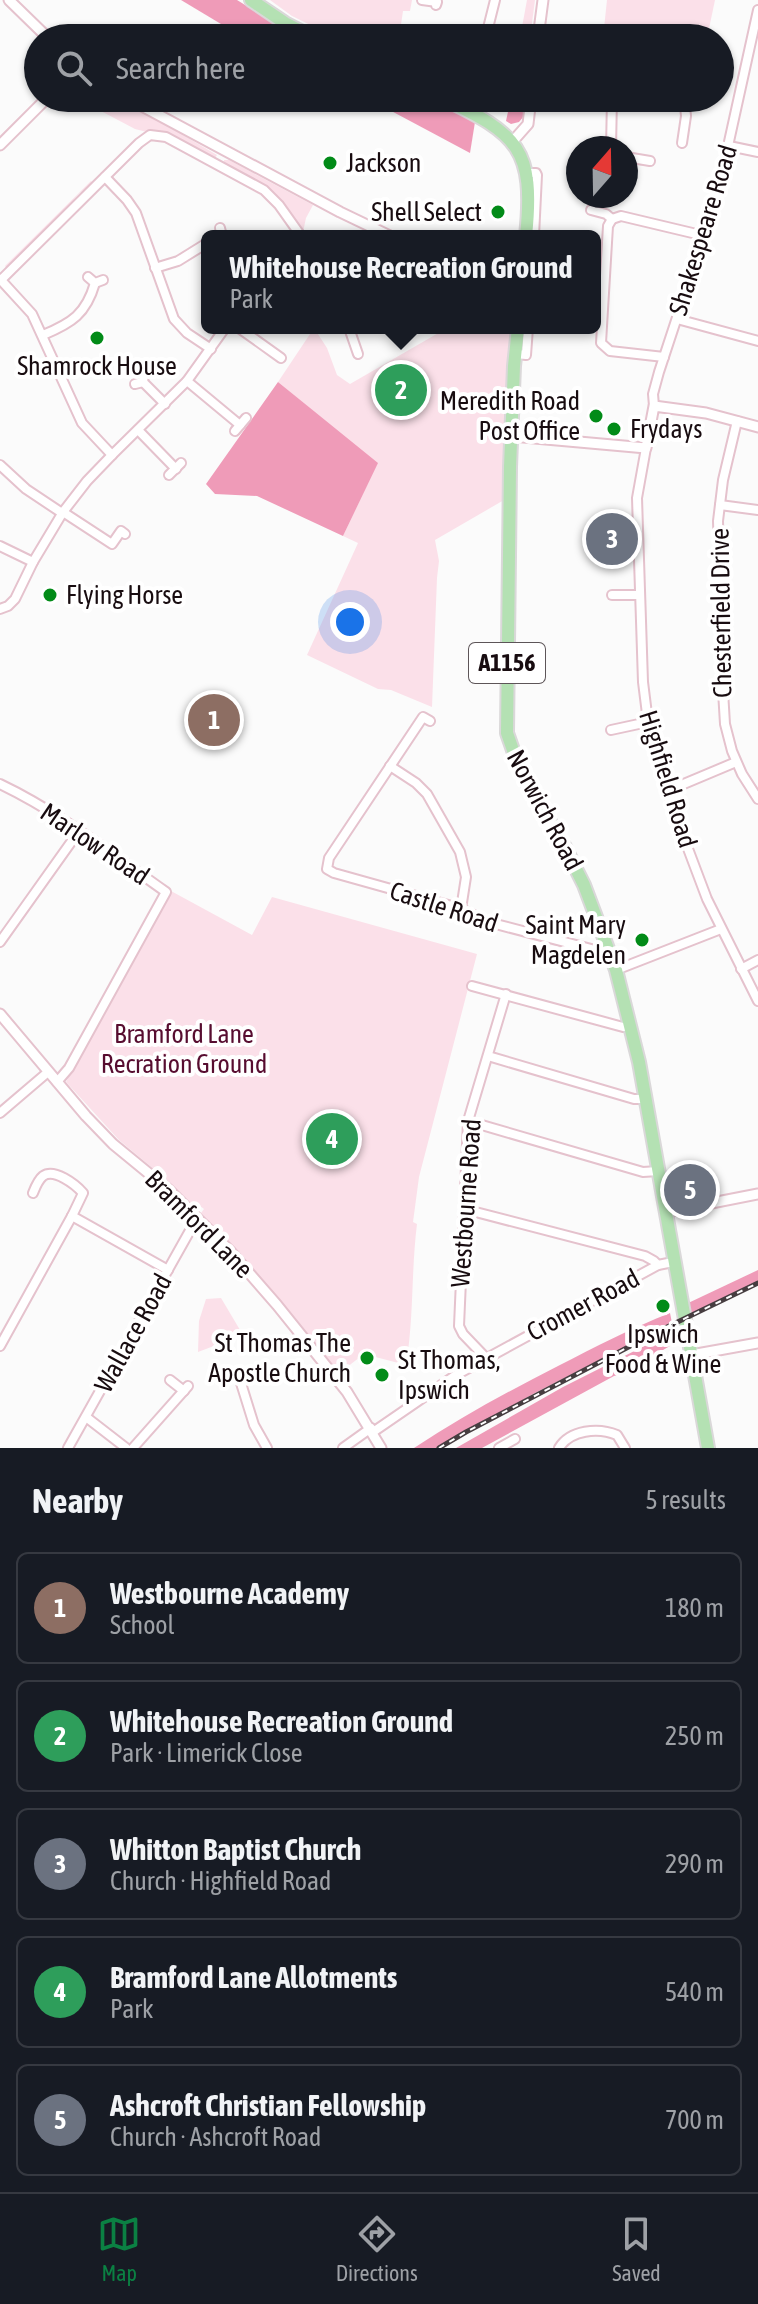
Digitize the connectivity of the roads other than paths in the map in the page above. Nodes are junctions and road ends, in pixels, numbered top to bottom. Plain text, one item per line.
1 (9, 0) edge
2 (251, 0) edge
3 (422, 0) edge
4 (495, 0) edge
5 (543, 0) edge
6 (436, 5) dead end
7 (758, 10) edge
8 (34, 24) edge
9 (287, 24) edge
10 (489, 24) edge
11 (540, 24) edge
12 (33, 112) edge
13 (154, 112) edge
14 (471, 112) edge
15 (529, 112) edge
16 (612, 112) edge
17 (686, 112) edge
18 (611, 136) edge
19 (513, 141) junction
20 (682, 143) dead end
21 (0, 145) edge
22 (729, 146) junction
23 (226, 149) junction
24 (758, 152) edge
25 (638, 159) edge
26 (650, 161) dead end
27 (217, 164) junction
28 (526, 173) junction
29 (105, 177) junction
30 (591, 210) dead end
31 (612, 219) junction
32 (296, 230) edge
33 (378, 230) edge
34 (526, 230) edge
35 (534, 230) edge
36 (705, 236) junction
37 (201, 247) edge
38 (155, 268) junction
39 (0, 279) edge
40 (95, 280) dead end
41 (677, 319) junction
42 (221, 334) edge
43 (247, 334) edge
44 (351, 334) edge
45 (520, 334) edge
46 (43, 335) junction
47 (758, 341) edge
48 (211, 349) junction
49 (358, 354) dead end
50 (664, 357) junction
51 (281, 358) dead end
52 (141, 380) dead end
53 (187, 381) junction
54 (165, 404) junction
55 (654, 406) junction
56 (737, 421) junction
57 (240, 425) dead end
58 (758, 427) edge
59 (138, 430) junction
60 (512, 436) junction
61 (646, 448) junction
62 (112, 455) junction
63 (0, 465) edge
64 (175, 469) dead end
65 (720, 505) junction
66 (758, 510) edge
67 (62, 512) junction
68 (125, 534) dead end
69 (0, 546) edge
70 (33, 562) junction
71 (612, 595) dead end
72 (639, 595) junction
73 (0, 609) edge
74 (430, 721) dead end
75 (648, 722) junction
76 (611, 730) dead end
77 (736, 762) junction
78 (390, 766) junction
79 (0, 784) edge
80 (667, 791) junction
81 (758, 799) edge
82 (79, 831) junction
83 (461, 909) junction
84 (721, 929) junction
85 (0, 942) edge
86 (609, 949) junction
87 (758, 960) edge
88 (741, 969) junction
89 (616, 970) junction
90 (472, 986) dead end
91 (506, 994) junction
92 (758, 1001) edge
93 (2, 1020) edge
94 (631, 1026) junction
95 (488, 1056) junction
96 (48, 1072) junction
97 (57, 1082) junction
98 (646, 1099) junction
99 (0, 1113) edge
100 (468, 1121) junction
101 (658, 1171) junction
102 (33, 1193) dead end
103 (758, 1194) edge
104 (464, 1209) junction
105 (666, 1212) junction
106 (72, 1216) junction
107 (197, 1218) junction
108 (673, 1262) junction
109 (658, 1265) junction
110 (168, 1270) junction
111 (758, 1343) edge
112 (0, 1346) edge
113 (691, 1355) junction
114 (486, 1358) junction
115 (170, 1380) dead end
116 (240, 1380) dead end
117 (86, 1417) junction
118 (372, 1430) junction
119 (515, 1439) dead end
120 (68, 1448) edge
121 (126, 1448) edge
122 (133, 1448) edge
123 (267, 1448) edge
124 (343, 1448) edge
125 (381, 1448) edge
126 (499, 1448) edge
127 (559, 1448) edge
128 (625, 1448) edge
129 (708, 1448) edge

1 - 8 street
2 - 9 main road
3 - 6 street
4 - 10 street
5 - 11 street
7 - 22 street, Shakespeare Road
12 - 21 street
13 - 23 street
14 - 19 main road
15 - 19 street
16 - 18 street
17 - 20 street
19 - 28 main road
22 - 24 street
22 - 36 street, Shakespeare Road
23 - 27 street
23 - 33 street
25 - 26 street
27 - 29 street
27 - 32 street
28 - 34 main road
28 - 35 street
29 - 38 street
29 - 39 street
30 - 31 street
31 - 36 street
31 - 50 street
36 - 41 street, Shakespeare Road
37 - 38 street
38 - 48 street
39 - 46 street
40 - 46 street
41 - 47 street
41 - 50 street, Shakespeare Road
42 - 48 street
43 - 51 street
44 - 49 street
45 - 60 main road, Norwich Road / A1156
46 - 62 street
48 - 53 street
50 - 55 street, Shakespeare Road
52 - 54 street
53 - 54 street
53 - 57 street
54 - 59 street
55 - 56 street
55 - 61 street, Shakespeare Road
56 - 58 street
56 - 65 street, Chesterfield Drive
59 - 62 street
59 - 64 street
60 - 61 street
60 - 86 main road, Norwich Road / A1156
61 - 72 street, Highfield Road
62 - 67 street
63 - 67 street
65 - 66 street
65 - 77 street, Chesterfield Drive
67 - 68 street
67 - 70 street
69 - 70 street
70 - 73 street
71 - 72 street
72 - 75 street, Highfield Road
74 - 78 street
75 - 76 street
75 - 80 street, Highfield Road
77 - 80 street
77 - 81 street, Chesterfield Drive
78 - 83 street
78 - 83 street, Castle Road
79 - 82 street, Marlow Road
80 - 84 street, Highfield Road
82 - 85 street
82 - 97 street, Marlow Road
83 - 86 street, Castle Road
84 - 88 street, Highfield Road
84 - 89 street
86 - 89 main road, Norwich Road / A1156
87 - 88 street
88 - 92 street, Highfield Road
89 - 94 main road, Norwich Road / A1156
90 - 91 street
91 - 94 street
91 - 95 street, Westbourne Road
93 - 96 street, Bramford Lane
94 - 98 main road, Norwich Road / A1156
95 - 98 street
95 - 100 street, Westbourne Road
96 - 97 street, Bramford Lane
96 - 99 street
97 - 107 street, Bramford Lane
98 - 101 main road, Norwich Road / A1156
100 - 101 street
100 - 104 street, Westbourne Road
101 - 105 main road, Norwich Road / A1156
102 - 106 street
103 - 105 street
104 - 109 street
104 - 114 street, Westbourne Road
105 - 108 main road, Norwich Road / A1156
106 - 110 street
106 - 112 street
107 - 110 street, Wallace Road
107 - 118 street, Bramford Lane
108 - 109 street, Cromer Road
108 - 113 main road, Norwich Road / A1156
109 - 114 street, Cromer Road
110 - 117 street, Wallace Road
111 - 113 street
113 - 129 main road, Norwich Road / A1156
114 - 118 street, Cromer Road
115 - 122 street
116 - 123 street
117 - 120 street, Wallace Road
117 - 121 street
118 - 124 street, Cromer Road
118 - 125 street, Bramford Lane
119 - 126 street
127 - 128 street

